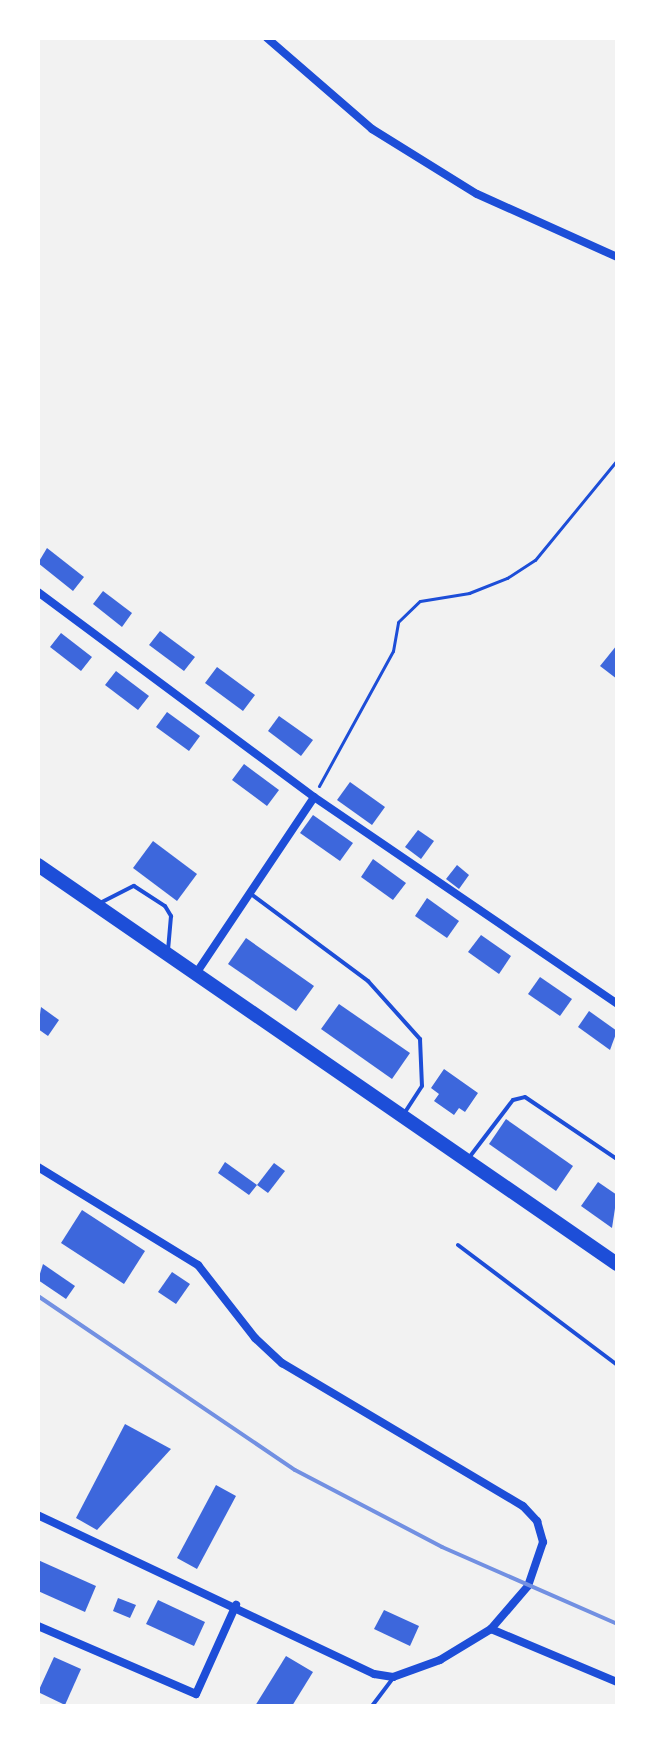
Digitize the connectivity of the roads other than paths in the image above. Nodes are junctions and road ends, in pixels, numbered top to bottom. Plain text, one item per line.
1 (267, 38) edge
2 (617, 257) edge
3 (38, 592) edge
4 (314, 797) junction
5 (38, 865) edge
6 (250, 894) junction
7 (95, 907) junction
8 (167, 958) junction
9 (194, 975) junction
10 (617, 1004) edge
11 (401, 1117) junction
12 (617, 1159) edge
13 (466, 1161) junction
14 (38, 1167) edge
15 (458, 1245) dead end
16 (617, 1264) edge
17 (617, 1365) edge
18 (38, 1515) edge
19 (236, 1605) junction
20 (38, 1627) edge
21 (491, 1629) junction
22 (393, 1677) junction
23 (617, 1682) edge
24 (372, 1706) edge

1 - 2 street
3 - 4 street
4 - 6 street
4 - 10 street
5 - 7 highway
6 - 9 street
6 - 11 lane
7 - 8 highway
7 - 8 lane
8 - 9 highway
9 - 11 highway
11 - 13 highway
12 - 13 lane
13 - 16 highway
14 - 21 street
15 - 17 lane
18 - 19 street
19 - 20 street
19 - 22 street
21 - 22 street
21 - 23 street
22 - 24 lane

